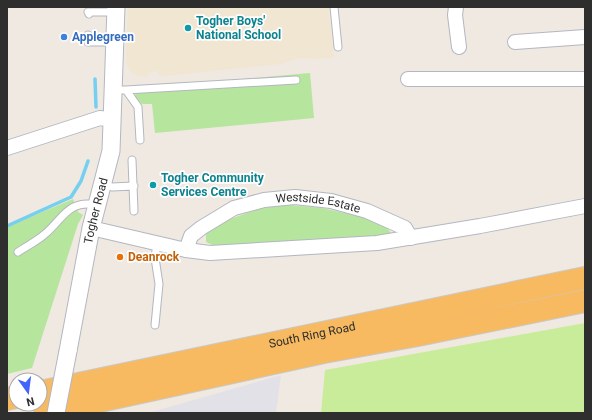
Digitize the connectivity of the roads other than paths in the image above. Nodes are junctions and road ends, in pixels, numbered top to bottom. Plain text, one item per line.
1 (334, 7) edge
2 (456, 7) edge
3 (116, 10) edge
4 (88, 14) dead end
5 (88, 35) dead end
6 (585, 37) edge
7 (114, 42) junction
8 (515, 42) dead end
9 (338, 47) dead end
10 (459, 47) dead end
11 (408, 79) dead end
12 (585, 79) edge
13 (296, 80) dead end
14 (119, 90) junction
15 (112, 120) junction
16 (140, 140) dead end
17 (7, 148) edge
18 (132, 160) dead end
19 (102, 184) junction
20 (134, 186) junction
21 (97, 205) junction
22 (585, 206) edge
23 (134, 211) dead end
24 (91, 228) junction
25 (411, 238) junction
26 (157, 243) junction
27 (186, 250) junction
28 (18, 252) dead end
29 (585, 278) edge
30 (585, 301) edge
31 (155, 325) dead end
32 (48, 390) edge
33 (45, 413) edge
34 (56, 413) edge

1 - 9 lane
2 - 10 street
3 - 4 lane
3 - 7 street, Togher Road
5 - 7 lane
6 - 8 street
7 - 14 street, Togher Road
11 - 12 street
13 - 14 lane
14 - 15 street, Togher Road
14 - 16 lane
15 - 17 street
15 - 19 street, Togher Road
18 - 20 lane
19 - 20 lane
19 - 21 street, Togher Road
20 - 23 lane
21 - 24 street, Togher Road
21 - 28 lane
22 - 25 street
24 - 26 street
24 - 34 street, Togher Road, bridge
25 - 27 street
25 - 27 street, Westside Estate
26 - 27 street
26 - 31 lane
29 - 32 highway, South Ring Road
30 - 33 highway, South Ring Road

